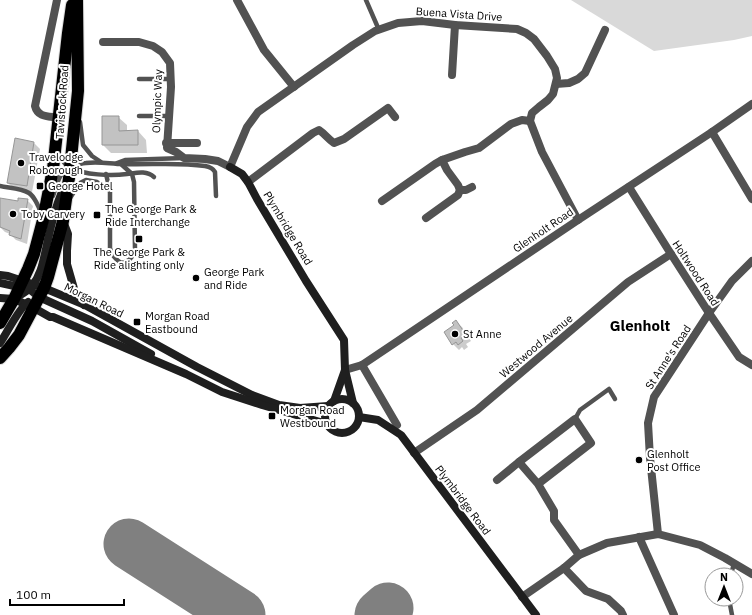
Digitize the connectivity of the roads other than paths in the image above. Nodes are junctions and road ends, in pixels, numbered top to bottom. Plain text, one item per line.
1 (57, 0) edge
2 (73, 0) edge
3 (77, 0) edge
4 (237, 0) edge
5 (366, 0) edge
6 (455, 25) junction
7 (379, 30) junction
8 (605, 30) dead end
9 (103, 42) dead end
10 (452, 75) dead end
11 (139, 79) dead end
12 (170, 79) junction
13 (556, 84) junction
14 (294, 87) junction
15 (77, 104) junction
16 (752, 104) edge
17 (139, 116) dead end
18 (168, 116) junction
19 (395, 117) dead end
20 (62, 118) junction
21 (71, 118) dead end
22 (530, 121) junction
23 (712, 132) junction
24 (166, 143) junction
25 (197, 143) dead end
26 (55, 150) junction
27 (184, 158) junction
28 (442, 160) junction
29 (101, 162) junction
30 (114, 164) junction
31 (121, 164) junction
32 (230, 167) junction
33 (69, 173) junction
34 (106, 174) junction
35 (132, 174) junction
36 (154, 177) dead end
37 (248, 182) junction
38 (2, 187) edge
39 (472, 187) dead end
40 (629, 187) junction
41 (460, 190) junction
42 (110, 191) junction
43 (216, 196) dead end
44 (752, 199) edge
45 (382, 201) dead end
46 (64, 215) junction
47 (426, 218) dead end
48 (43, 220) junction
49 (578, 220) junction
50 (671, 254) junction
51 (752, 261) edge
52 (0, 275) edge
53 (0, 283) edge
54 (29, 294) junction
55 (0, 298) edge
56 (84, 306) junction
57 (709, 313) junction
58 (0, 322) edge
59 (0, 343) edge
60 (0, 358) edge
61 (362, 365) junction
62 (752, 365) edge
63 (345, 370) junction
64 (186, 374) junction
65 (615, 399) dead end
66 (331, 403) junction
67 (353, 403) junction
68 (359, 417) junction
69 (575, 419) junction
70 (327, 424) junction
71 (397, 425) dead end
72 (414, 453) junction
73 (519, 462) junction
74 (497, 480) dead end
75 (538, 484) junction
76 (658, 534) junction
77 (639, 537) junction
78 (579, 554) junction
79 (734, 563) junction
80 (733, 567) edge
81 (564, 568) junction
82 (752, 574) edge
83 (522, 597) junction
84 (536, 615) edge
85 (623, 615) edge
86 (674, 615) edge

1 - 20 street, Tavistock Road
2 - 20 highway, Tavistock Road
3 - 15 highway, Tavistock Road
4 - 14 street
5 - 7 lane
6 - 7 street, Buena Vista Drive
6 - 10 street
6 - 13 street, Buena Vista Drive
7 - 14 street, Buena Vista Drive
8 - 13 street
9 - 12 street, Olympic Way
11 - 12 lane
12 - 18 street, Olympic Way
13 - 22 street
14 - 32 street, Buena Vista Drive
15 - 21 lane
15 - 29 lane
15 - 33 highway, Tavistock Road
16 - 23 street, Glenholt Road
17 - 18 lane
18 - 24 street, Olympic Way
19 - 37 street
20 - 26 highway, Tavistock Road
22 - 28 street
22 - 49 street
23 - 40 street, Glenholt Road
23 - 44 street
24 - 25 street, Olympic Way
24 - 27 street, Olympic Way
26 - 33 lane
26 - 48 highway, Tavistock Road
27 - 30 lane
27 - 32 street, Olympic Way
28 - 41 street
28 - 45 street
29 - 30 lane
29 - 33 lane
30 - 31 lane
31 - 35 lane
31 - 43 lane
32 - 37 main road, Plymbridge Road
33 - 34 lane
33 - 46 highway, Tavistock Road
33 - 48 lane
33 - 54 main road
34 - 35 lane
34 - 42 lane
35 - 36 lane
35 - 42 lane
37 - 63 main road, Plymbridge Road
38 - 48 lane
39 - 41 street
40 - 49 street, Glenholt Road
40 - 50 street, Holtwood Road
41 - 47 street
42 - 46 lane
46 - 54 highway, Tavistock Road
46 - 56 main road
48 - 54 highway, Tavistock Road
49 - 61 street, Glenholt Road
50 - 57 street, Holtwood Road
50 - 72 street, Westwood Avenue
51 - 57 street, St Anne's Road
52 - 54 main road
53 - 54 main road
54 - 55 main road
54 - 56 main road, Morgan Road
54 - 58 highway, Tavistock Road
54 - 59 main road
54 - 60 highway, Tavistock Road
54 - 64 main road, Morgan Road
54 - 64 main road, Morgan Road
56 - 66 main road, Morgan Road
57 - 62 street, Holtwood Road
57 - 76 street, St Anne's Road
61 - 63 street, Glenholt Road
61 - 71 street
63 - 66 main road, Plymbridge Road
63 - 67 main road, Plymbridge Road
64 - 70 main road, Morgan Road
65 - 69 lane
66 - 67 main road
66 - 70 main road, Plymbridge Road
67 - 68 main road, Plymbridge Road
68 - 70 main road
68 - 72 main road, Plymbridge Road
69 - 73 street
69 - 75 street
72 - 83 main road, Plymbridge Road
73 - 74 street
73 - 75 street
75 - 78 street
76 - 77 street
76 - 79 street
77 - 78 street
77 - 86 street
78 - 81 street
79 - 80 lane
79 - 82 street
81 - 83 street
81 - 85 street
83 - 84 main road, Plymbridge Road

